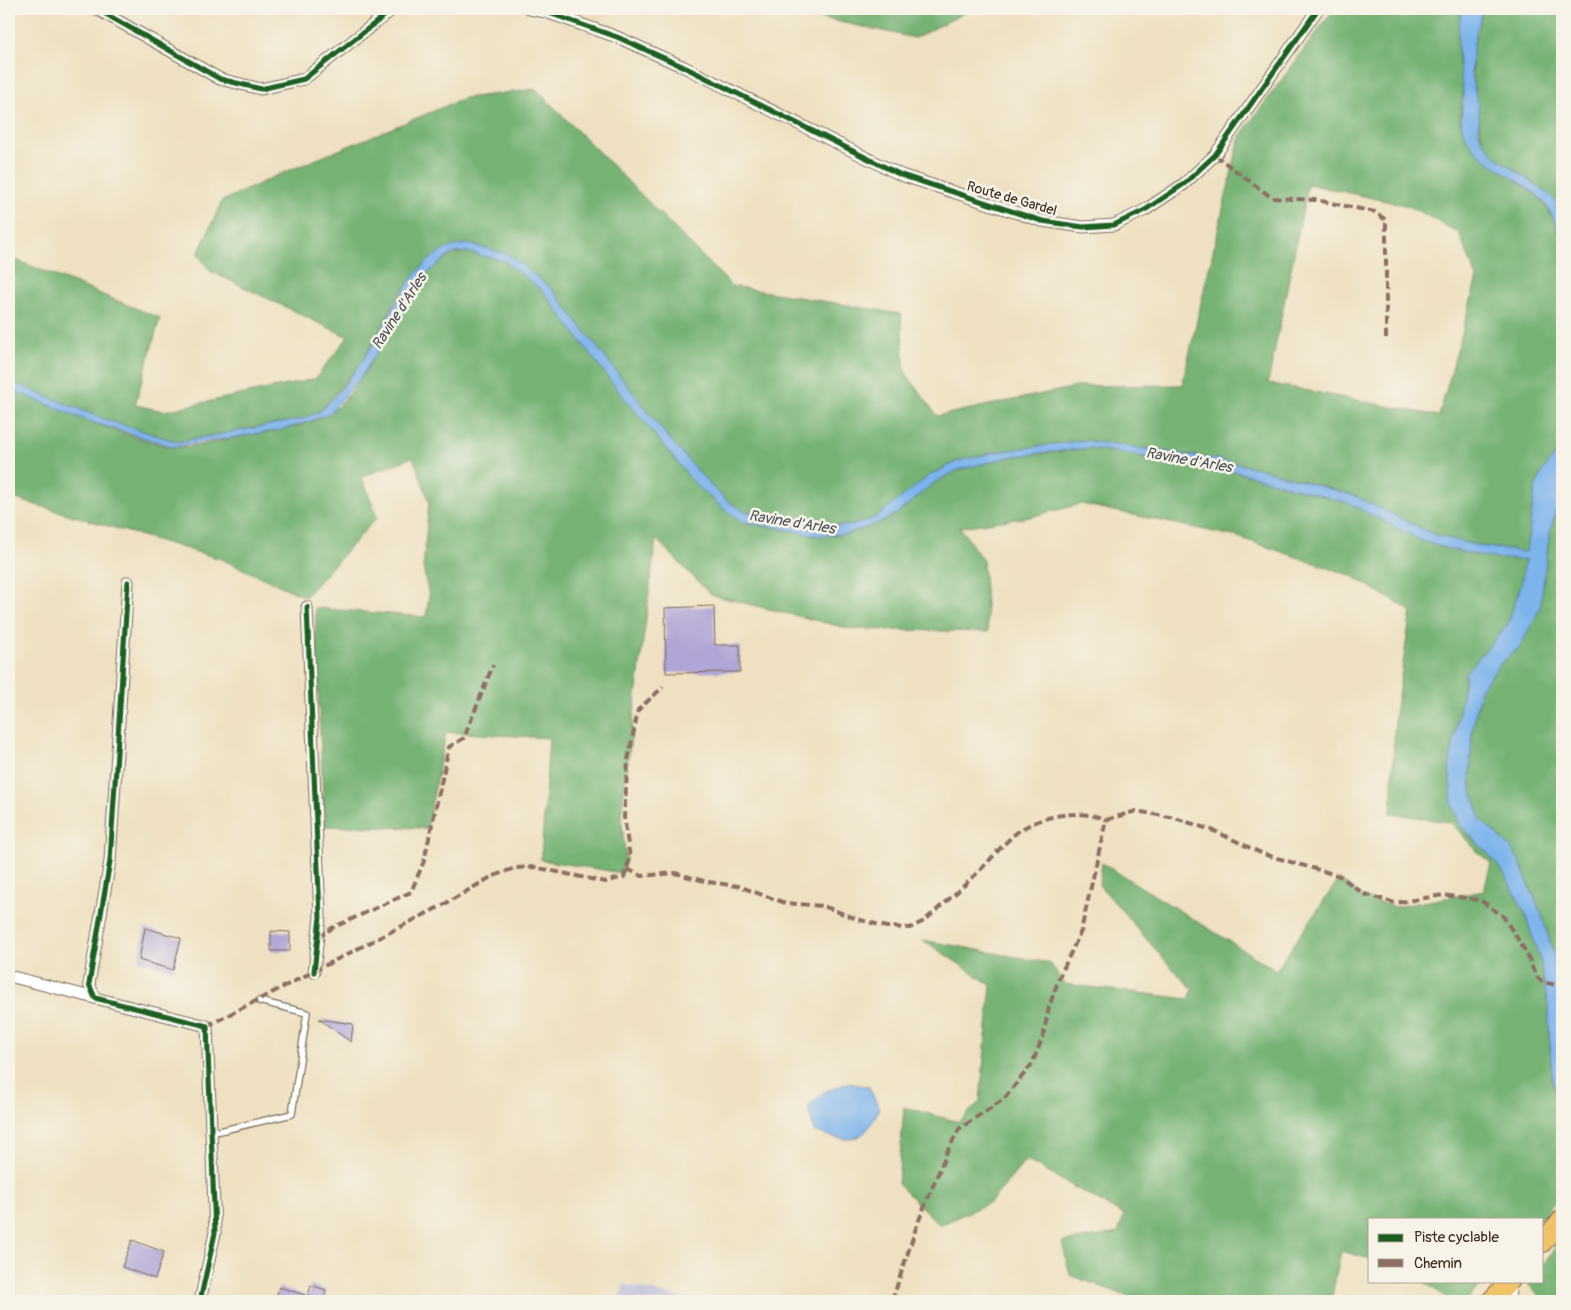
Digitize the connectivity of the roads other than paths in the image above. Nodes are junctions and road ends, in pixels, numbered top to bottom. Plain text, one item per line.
1 (97, 9) edge
2 (393, 9) edge
3 (530, 9) edge
4 (1318, 9) edge
5 (128, 582) dead end
6 (307, 607) dead end
7 (314, 972) dead end
8 (9, 976) edge
9 (95, 998) junction
10 (259, 1000) dead end
11 (210, 1133) junction
12 (1562, 1219) edge
13 (1544, 1241) edge
14 (1510, 1282) edge
15 (1511, 1282) edge
16 (200, 1301) edge
17 (1491, 1301) edge
18 (1508, 1301) edge

1 - 2 street
3 - 4 street, Route de Gardel
5 - 9 street
6 - 7 street
8 - 9 street
9 - 11 street
10 - 11 lane
11 - 16 street
12 - 13 main road
14 - 17 main road
15 - 18 street

